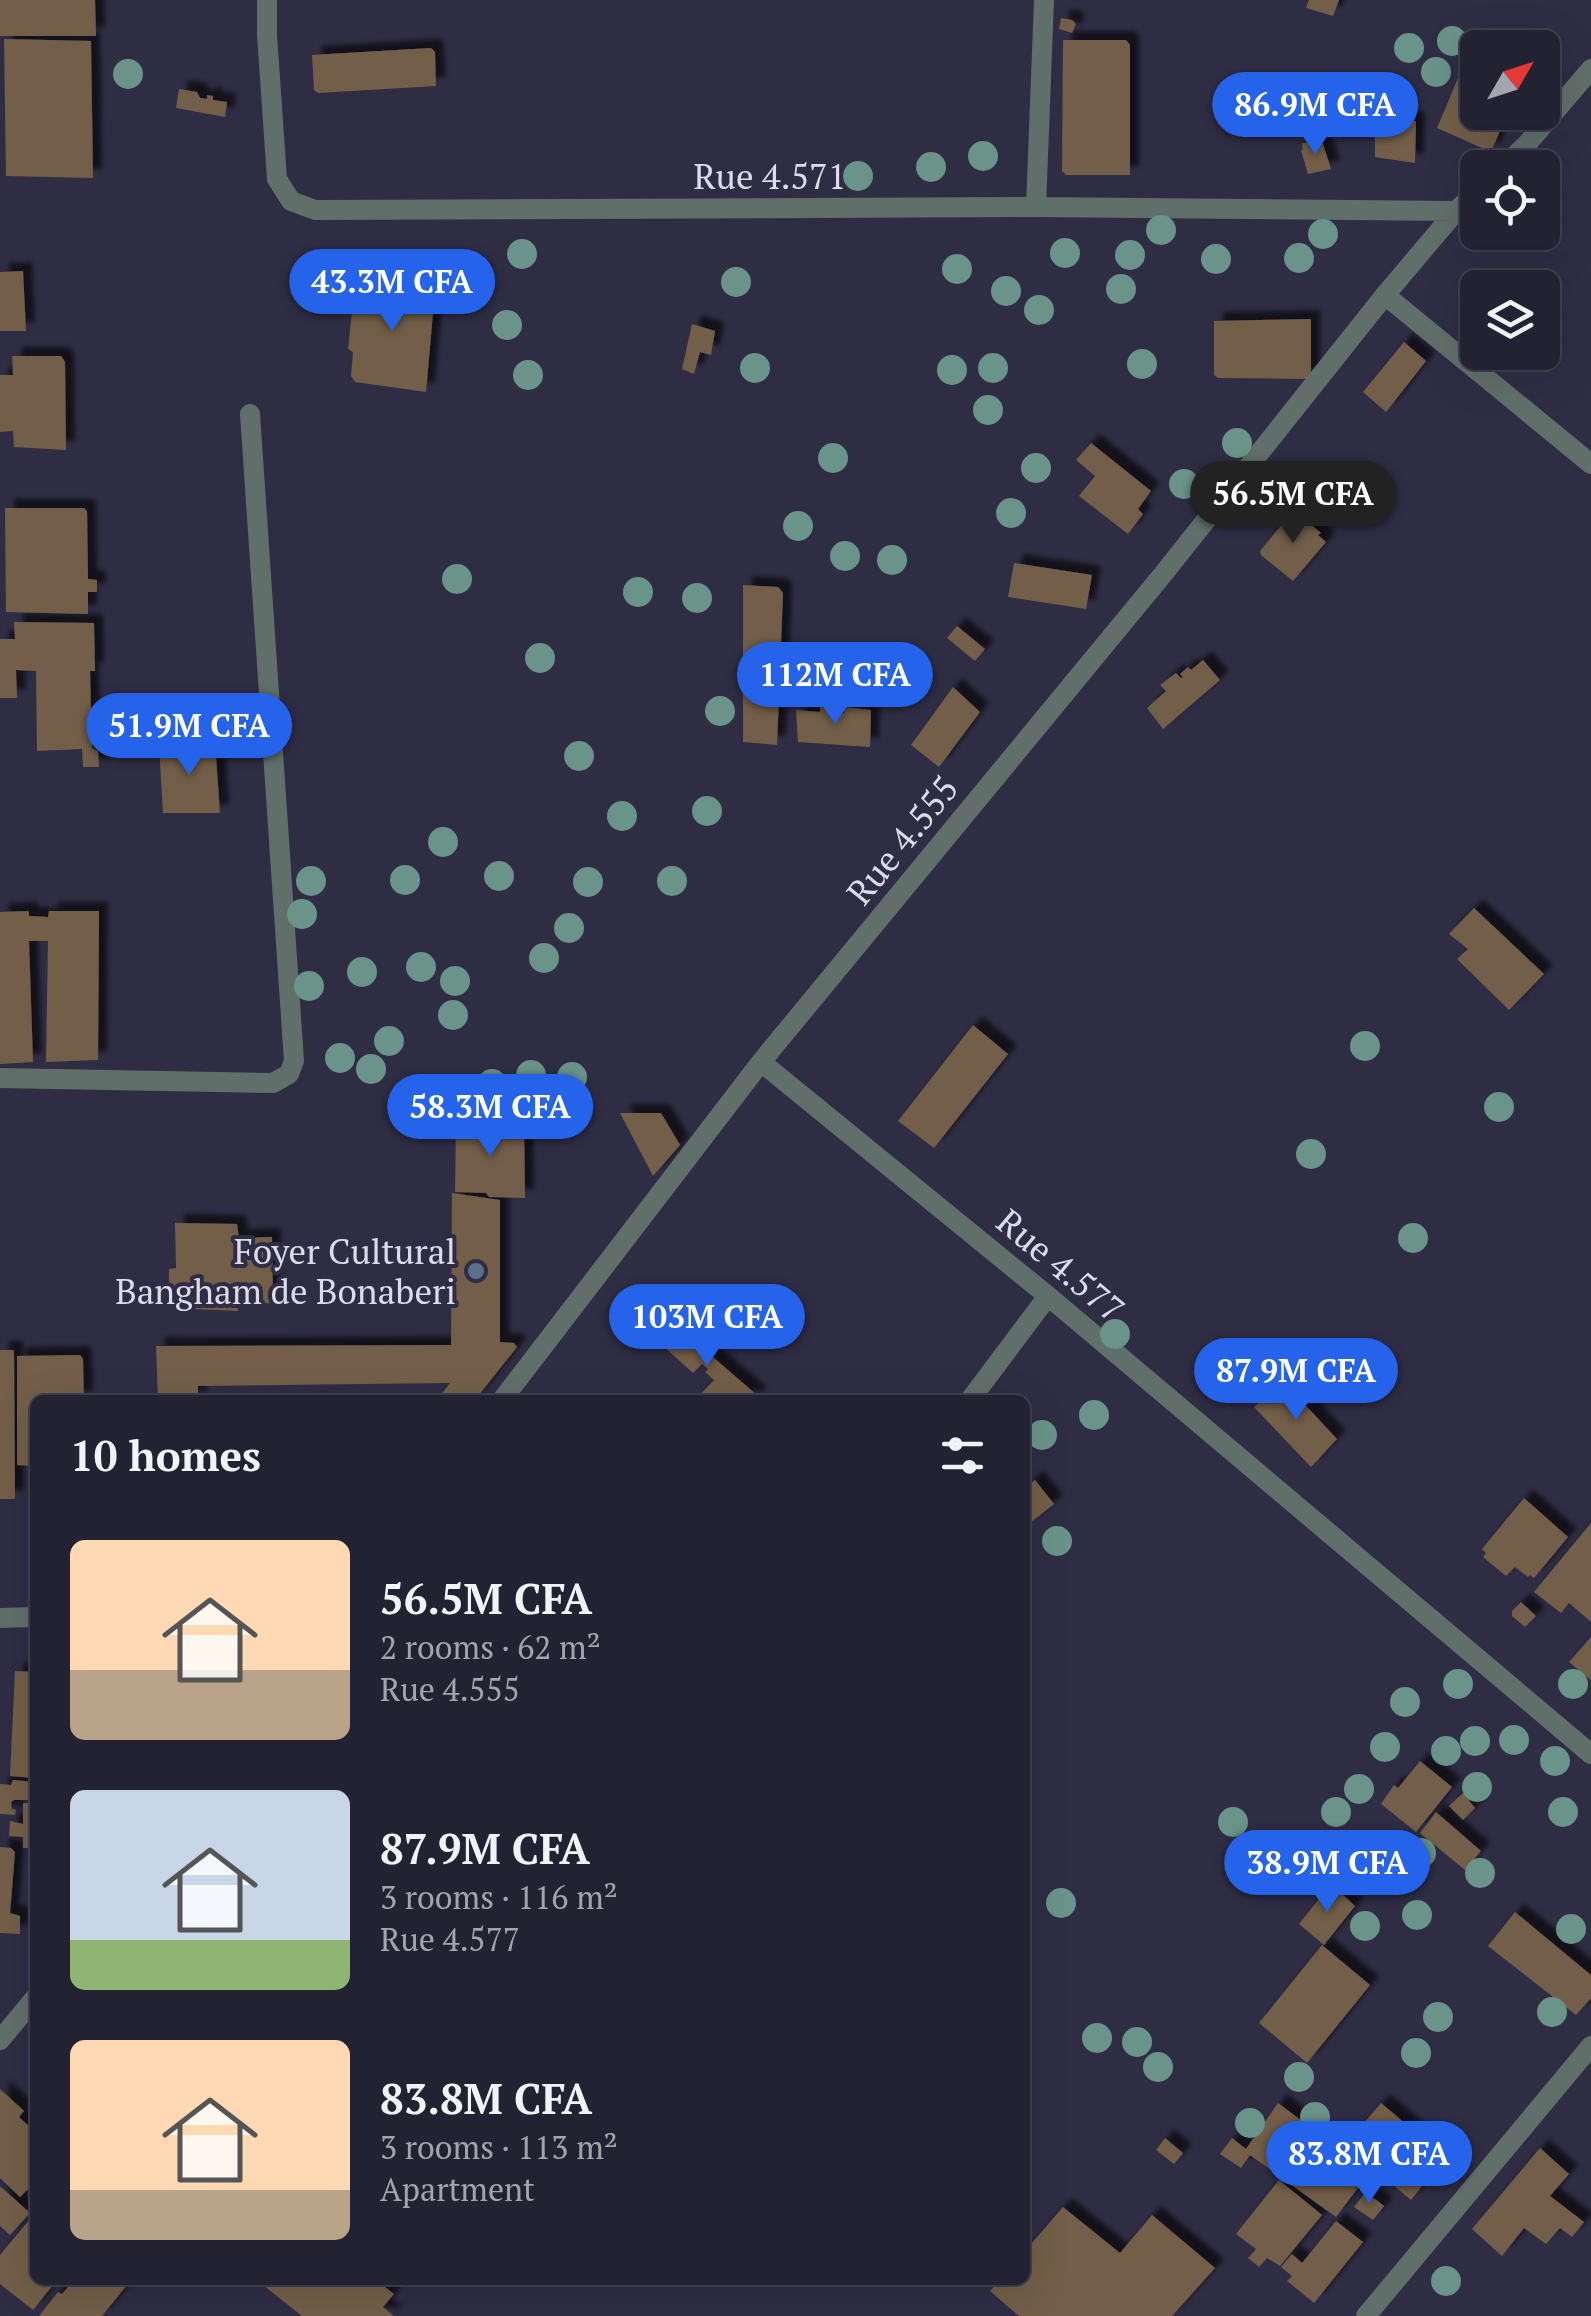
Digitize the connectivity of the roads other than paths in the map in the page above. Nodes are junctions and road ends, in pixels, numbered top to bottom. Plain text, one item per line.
1 (268, 0) edge
2 (1044, 0) edge
3 (1591, 69) edge
4 (1522, 150) edge
5 (1036, 207) junction
6 (1460, 207) edge
7 (1456, 210) junction
8 (1385, 296) junction
9 (250, 414) dead end
10 (1591, 464) edge
11 (761, 1062) junction
12 (0, 1078) edge
13 (1048, 1296) junction
14 (506, 1395) edge
15 (974, 1395) edge
16 (30, 1617) edge
17 (0, 1618) edge
18 (1591, 1754) edge
19 (30, 2004) edge
20 (0, 2040) edge
21 (1591, 2046) edge
22 (1366, 2316) edge

1 - 5 street, Rue 4.571
2 - 5 street
3 - 4 street
5 - 7 street, Rue 4.571
6 - 7 street, Rue 4.555
7 - 8 street, Rue 4.555
8 - 10 street
8 - 11 street, Rue 4.555
9 - 12 street
11 - 13 street, Rue 4.577
11 - 14 street, Rue 4.555
13 - 15 street
13 - 18 street, Rue 4.577
16 - 17 street
19 - 20 street
21 - 22 street

